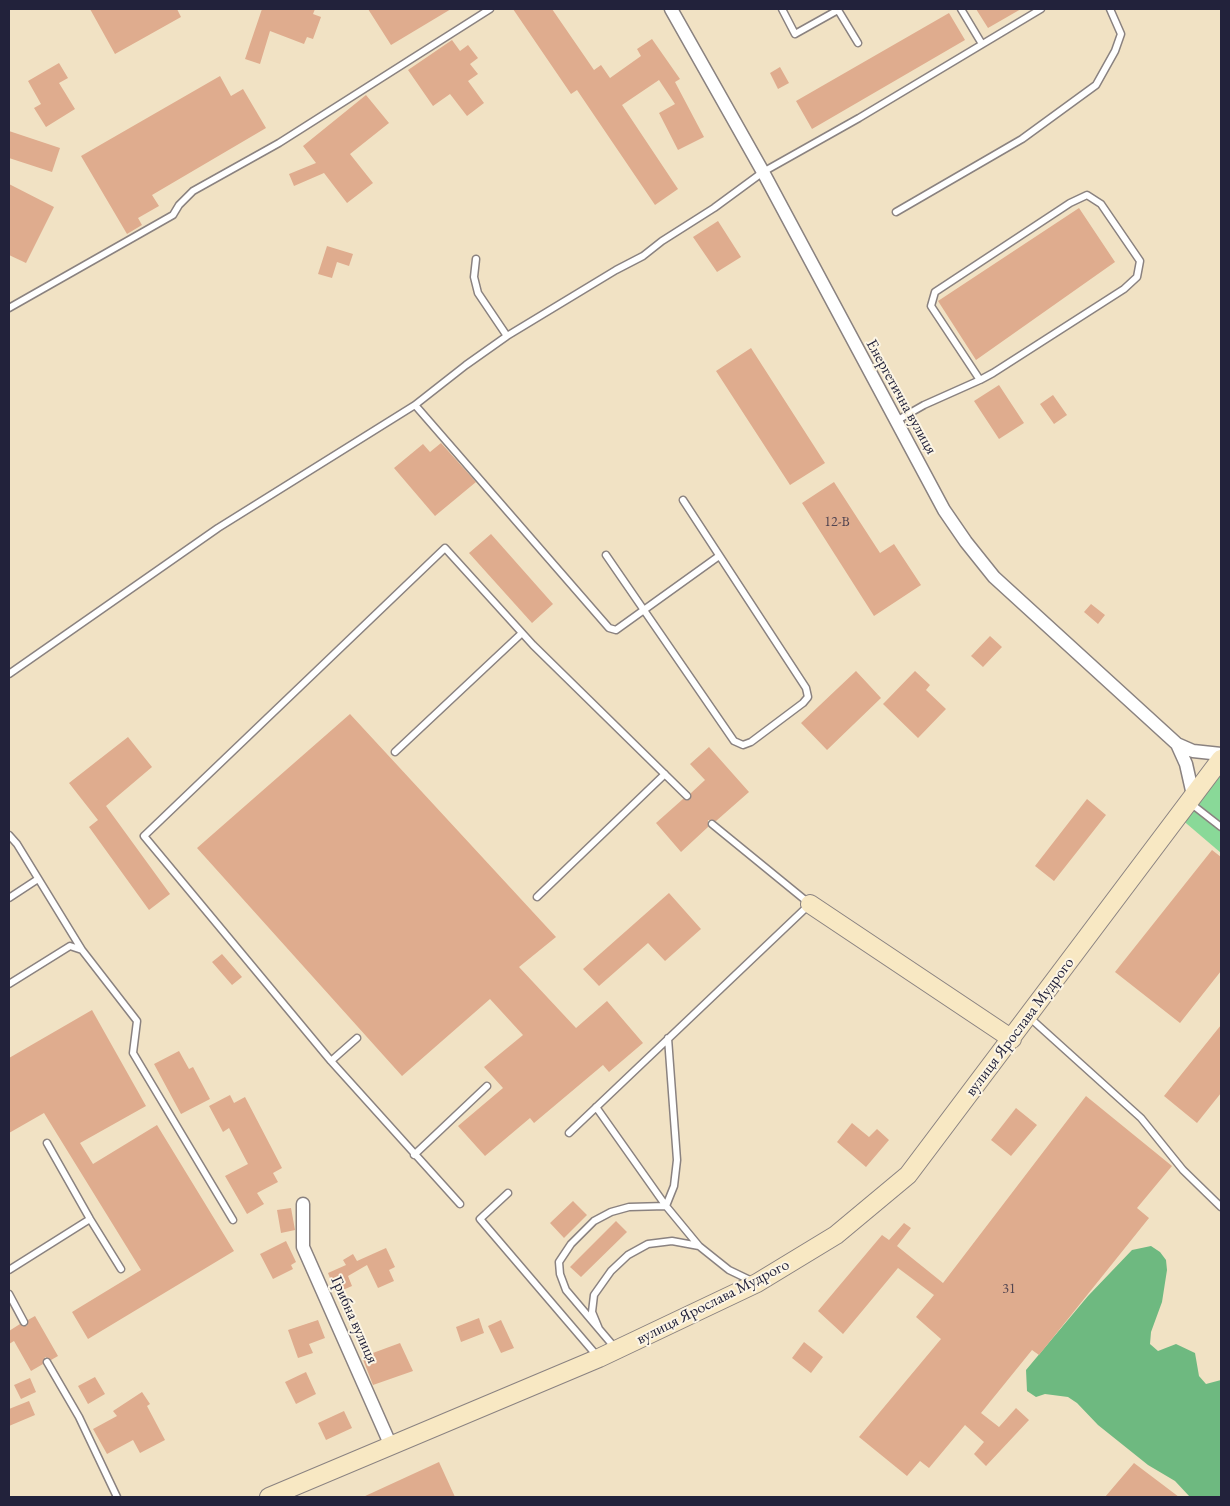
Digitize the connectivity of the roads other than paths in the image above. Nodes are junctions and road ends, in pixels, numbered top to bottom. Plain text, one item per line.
1 (490, 9) edge
2 (672, 9) edge
3 (782, 9) edge
4 (960, 9) edge
5 (1041, 9) edge
6 (1110, 9) edge
7 (858, 42) dead end
8 (982, 44) junction
9 (763, 172) junction
10 (896, 212) dead end
11 (476, 259) dead end
12 (9, 308) edge
13 (507, 336) junction
14 (980, 380) junction
15 (415, 405) junction
16 (896, 421) junction
17 (683, 500) dead end
18 (606, 556) dead end
19 (719, 556) junction
20 (644, 609) junction
21 (522, 633) junction
22 (9, 674) edge
23 (1178, 744) junction
24 (395, 752) dead end
25 (1221, 754) edge
26 (1221, 759) edge
27 (665, 774) junction
28 (687, 796) dead end
29 (1190, 798) junction
30 (712, 824) dead end
31 (1221, 827) edge
32 (9, 835) edge
33 (38, 879) junction
34 (537, 897) dead end
35 (9, 898) edge
36 (810, 904) junction
37 (82, 950) junction
38 (9, 984) edge
39 (1029, 1017) junction
40 (357, 1038) dead end
41 (668, 1038) junction
42 (1012, 1039) junction
43 (331, 1061) junction
44 (487, 1086) dead end
45 (596, 1107) junction
46 (569, 1133) dead end
47 (47, 1143) dead end
48 (414, 1155) junction
49 (508, 1193) dead end
50 (303, 1204) dead end
51 (460, 1204) dead end
52 (666, 1206) junction
53 (1221, 1207) edge
54 (90, 1219) junction
55 (234, 1220) dead end
56 (698, 1246) junction
57 (121, 1269) dead end
58 (9, 1270) edge
59 (757, 1283) junction
60 (9, 1294) edge
61 (24, 1322) dead end
62 (599, 1329) junction
63 (617, 1350) junction
64 (599, 1358) junction
65 (47, 1362) dead end
66 (391, 1446) junction
67 (117, 1497) edge
68 (269, 1497) edge

1 - 12 lane
2 - 9 street, Енергетична вулиця
3 - 7 lane
4 - 8 lane
5 - 8 lane
6 - 10 lane
8 - 9 lane
9 - 13 lane
9 - 16 street, Енергетична вулиця
11 - 13 lane
13 - 15 lane
14 - 14 lane
14 - 16 lane
15 - 20 lane
15 - 22 lane
16 - 23 street, Енергетична вулиця
17 - 19 lane
18 - 20 lane
19 - 20 lane
19 - 20 lane
21 - 24 lane
21 - 27 lane
21 - 43 lane
23 - 25 street, Енергетична вулиця
23 - 29 street, Енергетична вулиця
26 - 29 main road, вулиця Ярослава Мудрого
27 - 28 lane
27 - 34 lane
29 - 31 lane
29 - 39 main road, вулиця Ярослава Мудрого
30 - 36 lane
32 - 33 lane
33 - 35 lane
33 - 37 lane
36 - 41 lane
36 - 42 main road
37 - 38 lane
37 - 55 lane
39 - 42 main road, вулиця Ярослава Мудрого
39 - 53 lane
40 - 43 lane
41 - 45 lane
41 - 52 lane
42 - 59 main road, вулиця Ярослава Мудрого
43 - 48 lane
44 - 48 lane
45 - 46 lane
45 - 52 lane
47 - 54 lane
48 - 51 lane
49 - 64 lane
50 - 66 street, Грибна вулиця
52 - 56 lane
52 - 62 lane
54 - 57 lane
54 - 58 lane
56 - 59 lane
56 - 62 lane
59 - 63 main road, вулиця Ярослава Мудрого
60 - 61 lane
62 - 63 lane
63 - 64 main road, вулиця Ярослава Мудрого
64 - 66 main road, вулиця Ярослава Мудрого
65 - 67 lane
66 - 68 main road, вулиця Ярослава Мудрого

